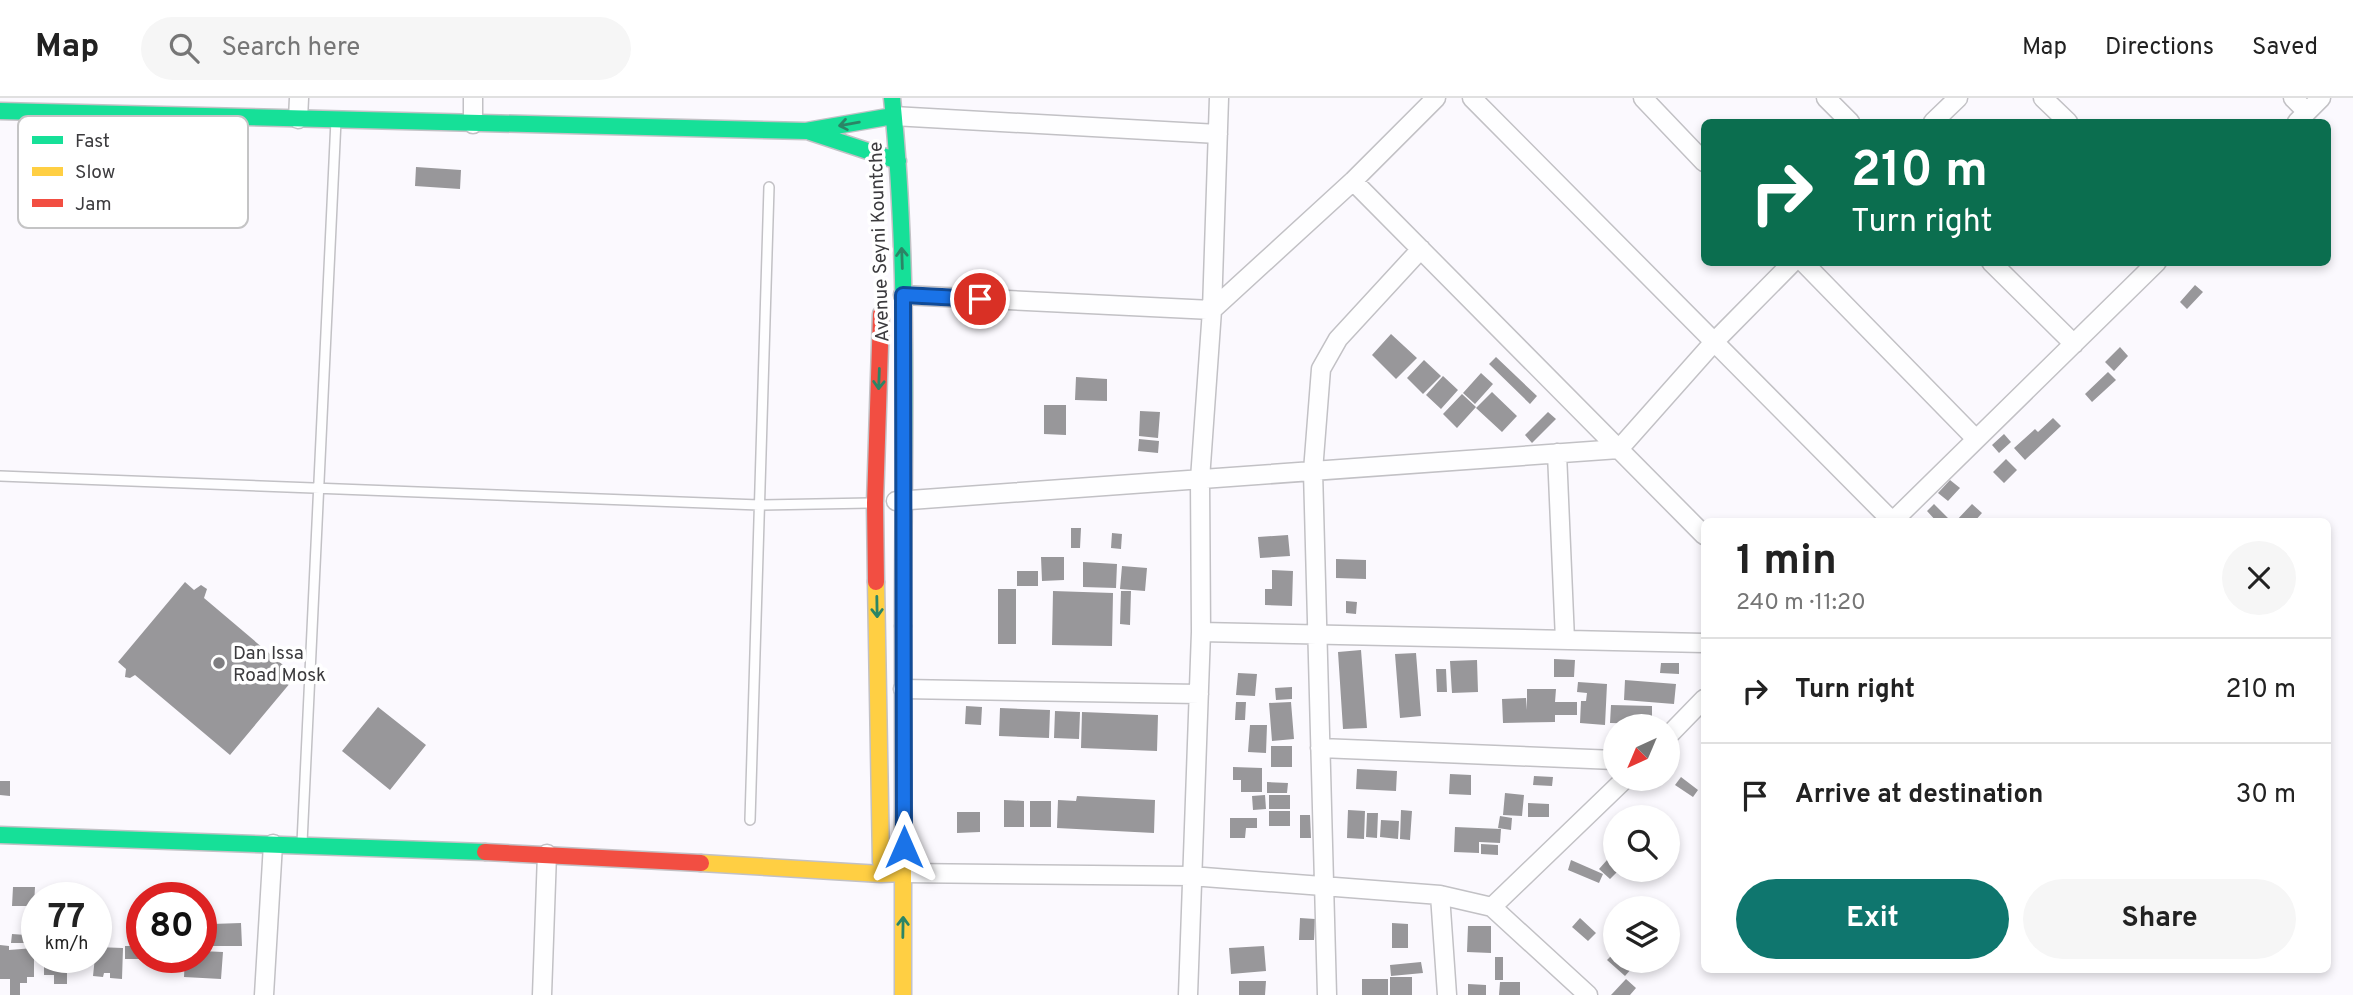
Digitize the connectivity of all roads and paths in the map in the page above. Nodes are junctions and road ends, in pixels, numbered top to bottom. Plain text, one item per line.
1 (299, 98) edge
2 (473, 98) edge
3 (1219, 98) edge
4 (1436, 98) edge
5 (1472, 98) edge
6 (1643, 98) edge
7 (1826, 98) edge
8 (1958, 98) edge
9 (2043, 98) edge
10 (2293, 98) edge
11 (2321, 98) edge
12 (892, 107) edge
13 (0, 111) edge
14 (186, 116) edge
15 (2302, 117) edge
16 (248, 118) edge
17 (298, 119) junction
18 (1847, 119) edge
19 (1936, 119) edge
20 (2065, 119) edge
21 (336, 120) junction
22 (473, 124) junction
23 (806, 131) junction
24 (1218, 134) junction
25 (892, 159) junction
26 (1701, 159) edge
27 (1353, 181) junction
28 (769, 187) dead end
29 (883, 188) dead end
30 (1421, 249) junction
31 (1789, 266) edge
32 (1807, 266) edge
33 (1995, 266) edge
34 (2153, 266) edge
35 (903, 295) junction
36 (881, 298) dead end
37 (1212, 310) junction
38 (1714, 342) junction
39 (2074, 344) junction
40 (1976, 439) junction
41 (1619, 449) junction
42 (1557, 453) junction
43 (1313, 471) junction
44 (0, 477) edge
45 (1200, 479) junction
46 (319, 488) junction
47 (902, 501) junction
48 (875, 503) junction
49 (759, 505) junction
50 (1889, 518) edge
51 (1895, 518) edge
52 (1701, 531) edge
53 (1201, 632) junction
54 (1318, 634) junction
55 (1565, 640) junction
56 (1701, 643) edge
57 (903, 689) junction
58 (1199, 694) junction
59 (1701, 702) edge
60 (1680, 724) edge
61 (1320, 748) junction
62 (1603, 760) edge
63 (1613, 791) edge
64 (750, 820) dead end
65 (0, 835) edge
66 (274, 844) junction
67 (302, 845) junction
68 (547, 854) junction
69 (904, 873) junction
70 (1191, 876) junction
71 (881, 880) junction
72 (1324, 886) junction
73 (1440, 895) junction
74 (1492, 907) junction
75 (264, 995) edge
76 (542, 995) edge
77 (903, 995) edge
78 (1188, 995) edge
79 (1326, 995) edge
80 (1447, 995) edge
81 (1588, 995) edge

1 - 17 street
2 - 22 street
3 - 24 street
4 - 27 street
5 - 38 street
6 - 26 street
7 - 18 street
8 - 19 street
9 - 20 street
10 - 15 street
11 - 15 street
12 -> 23 main road
12 - 24 street
12 - 25 main road, Avenue Seyni Kountche
13 - 14 main road
16 - 17 main road
17 - 21 main road
21 - 22 main road
21 - 46 lane
22 - 23 main road
23 - 25 main road
24 - 37 street
25 - 29 main road, Avenue Seyni Kountche
35 -> 25 main road, Avenue Seyni Kountche
27 - 30 street
27 - 37 street
28 - 49 lane
30 - 41 street
30 - 43 street
31 - 38 street
32 - 40 street
33 - 39 street
34 - 39 street
35 - 37 street
35 - 47 main road, Avenue Seyni Kountche
36 -> 48 main road, Avenue Seyni Kountche
37 - 45 street
38 - 41 street
38 - 50 street
39 - 40 street
40 - 51 street
41 - 42 street
41 - 52 street
42 - 43 street
42 - 55 street
43 - 45 street
43 - 54 street
44 - 46 lane
45 - 47 street
45 - 53 street
46 - 49 lane
46 - 67 lane
47 - 48 street
47 - 57 main road, Avenue Seyni Kountche
48 - 49 lane
48 -> 71 main road, Avenue Seyni Kountche
49 - 64 lane
53 - 54 street
53 - 58 street
54 - 55 street
54 - 61 street
55 - 56 street
57 - 58 street
57 - 69 main road, Avenue Seyni Kountche
58 - 70 street
59 - 60 street
61 - 62 street
61 - 72 street
63 - 74 street
65 - 66 main road
66 - 67 main road
66 - 75 street
67 - 68 main road
68 - 71 main road
68 - 76 street
69 - 70 street
69 - 71 main road
77 -> 69 main road, Avenue Seyni Kountche
70 - 72 street
70 - 78 street
72 - 73 street
72 - 79 street
73 - 74 street
73 - 80 street
74 - 81 street

